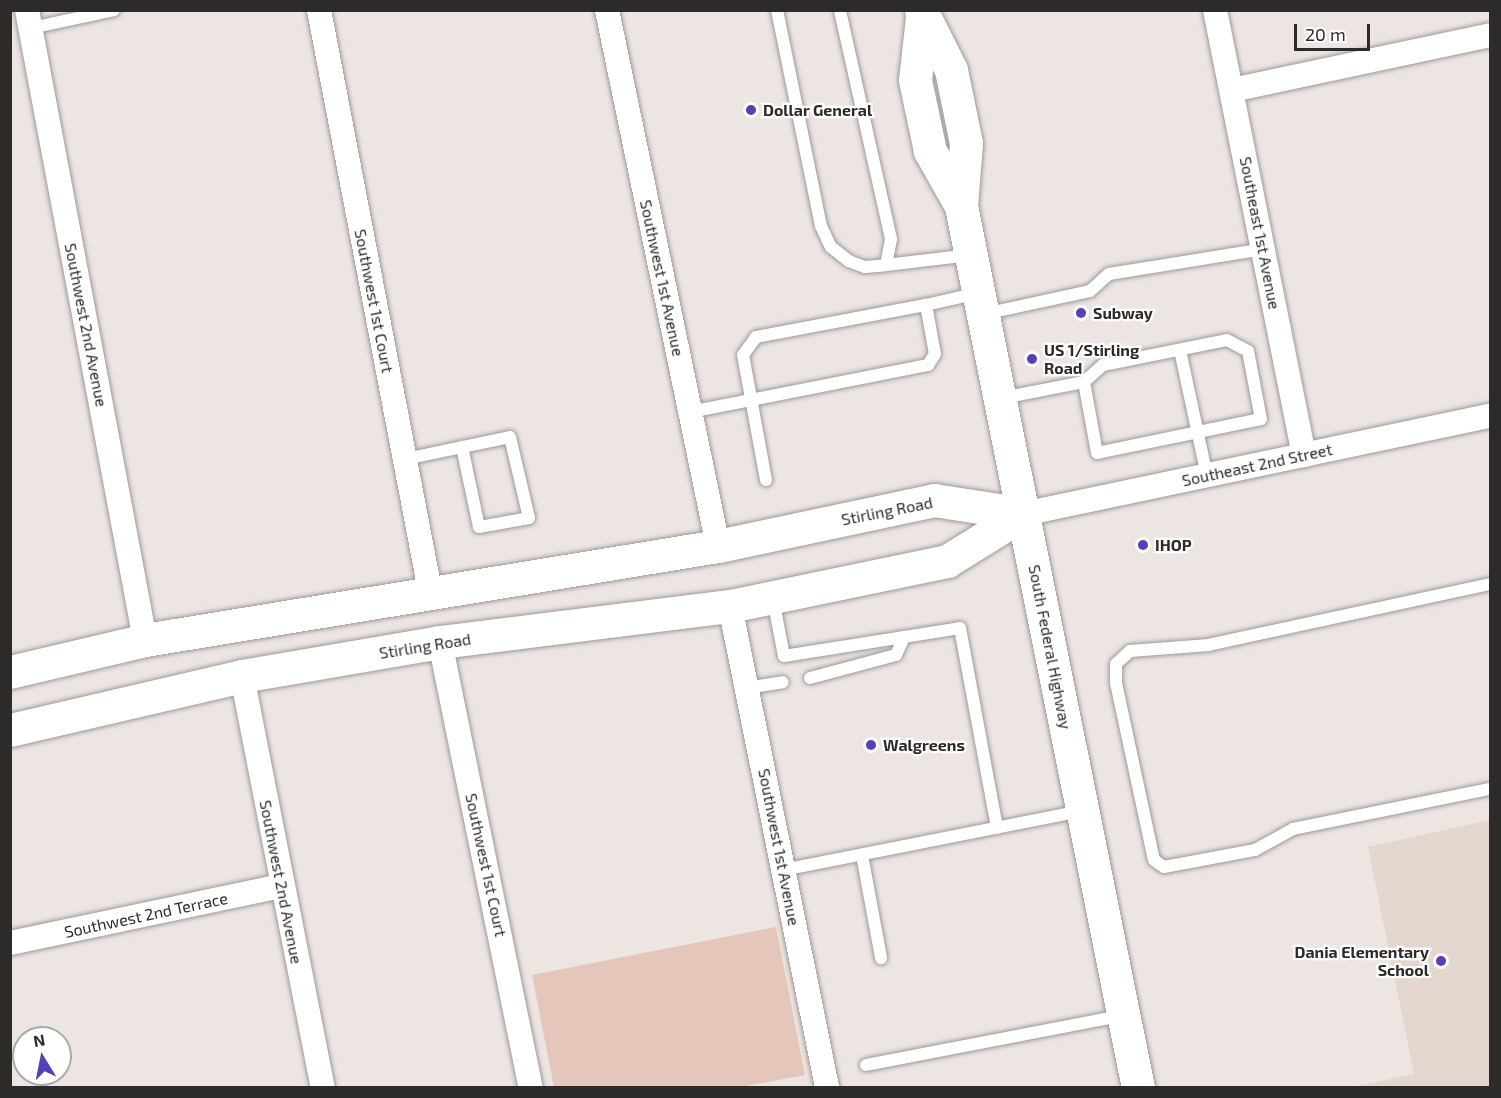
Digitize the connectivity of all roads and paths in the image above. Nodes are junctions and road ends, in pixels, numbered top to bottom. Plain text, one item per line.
1 (114, 10) edge
2 (318, 10) edge
3 (607, 10) edge
4 (777, 10) edge
5 (840, 10) edge
6 (1215, 10) edge
7 (921, 14) edge
8 (29, 19) edge
9 (1491, 35) edge
10 (1232, 90) junction
11 (1263, 249) junction
12 (970, 255) junction
13 (886, 265) junction
14 (980, 304) junction
15 (926, 305) junction
16 (1180, 350) junction
17 (1084, 382) junction
18 (1000, 399) junction
19 (750, 401) junction
20 (690, 412) junction
21 (1491, 416) edge
22 (1196, 432) junction
23 (462, 447) junction
24 (1304, 455) junction
25 (405, 459) junction
26 (1207, 476) junction
27 (766, 480) dead end
28 (1023, 514) junction
29 (718, 546) junction
30 (1491, 584) edge
31 (430, 591) junction
32 (772, 597) junction
33 (730, 606) junction
34 (904, 637) junction
35 (145, 640) junction
36 (440, 642) junction
37 (10, 672) edge
38 (242, 676) junction
39 (810, 678) dead end
40 (783, 682) dead end
41 (746, 687) junction
42 (10, 730) edge
43 (1491, 789) edge
44 (1083, 811) junction
45 (997, 828) junction
46 (862, 855) junction
47 (783, 870) junction
48 (281, 886) junction
49 (10, 943) edge
50 (881, 958) dead end
51 (1124, 1016) junction
52 (866, 1065) dead end
53 (323, 1088) edge
54 (531, 1088) edge
55 (827, 1088) edge
56 (1138, 1088) edge

1 - 8 lane
2 - 25 street, Southwest 1st Court
3 - 20 street, Southwest 1st Avenue
4 - 13 lane
5 - 13 lane
6 - 10 street, Southeast 1st Avenue
7 - 12 main road, South Federal Highway
8 - 35 street, Southwest 2nd Avenue
9 - 10 street
10 - 11 street, Southeast 1st Avenue
11 - 14 lane
11 - 24 street, Southeast 1st Avenue
12 - 13 lane
12 - 14 main road, South Federal Highway
14 - 15 lane
14 - 18 main road, South Federal Highway
15 - 19 lane
15 - 19 lane
16 - 17 lane
16 - 22 lane
16 - 22 lane
17 - 18 lane
17 - 22 lane
18 - 28 main road, South Federal Highway
19 - 20 lane
19 - 27 lane
20 - 29 street, Southwest 1st Avenue
21 - 24 street, Southeast 2nd Street
22 - 26 lane
23 - 23 lane
23 - 25 lane
24 - 26 street, Southeast 2nd Street
25 - 31 street, Southwest 1st Court
26 - 28 street, Southeast 2nd Street
28 - 29 main road, Stirling Road
28 - 32 main road, Stirling Road
28 - 44 main road, South Federal Highway
29 - 31 main road, Stirling Road
30 - 43 lane
31 - 35 main road, Stirling Road
32 - 33 main road, Stirling Road
32 - 34 lane
33 - 36 main road, Stirling Road
33 - 41 street, Southwest 1st Avenue
34 - 39 lane
34 - 45 lane
35 - 37 main road, Stirling Road
36 - 38 main road, Stirling Road
36 - 54 street, Southwest 1st Court
38 - 42 main road, Stirling Road
38 - 48 street, Southwest 2nd Avenue
40 - 41 lane
41 - 47 street, Southwest 1st Avenue
44 - 45 lane
44 - 51 main road, South Federal Highway
45 - 46 lane
46 - 47 lane
46 - 50 lane
47 - 55 street, Southwest 1st Avenue
48 - 49 street, Southwest 2nd Terrace
48 - 53 street, Southwest 2nd Avenue
51 - 52 lane
51 - 56 main road, South Federal Highway

